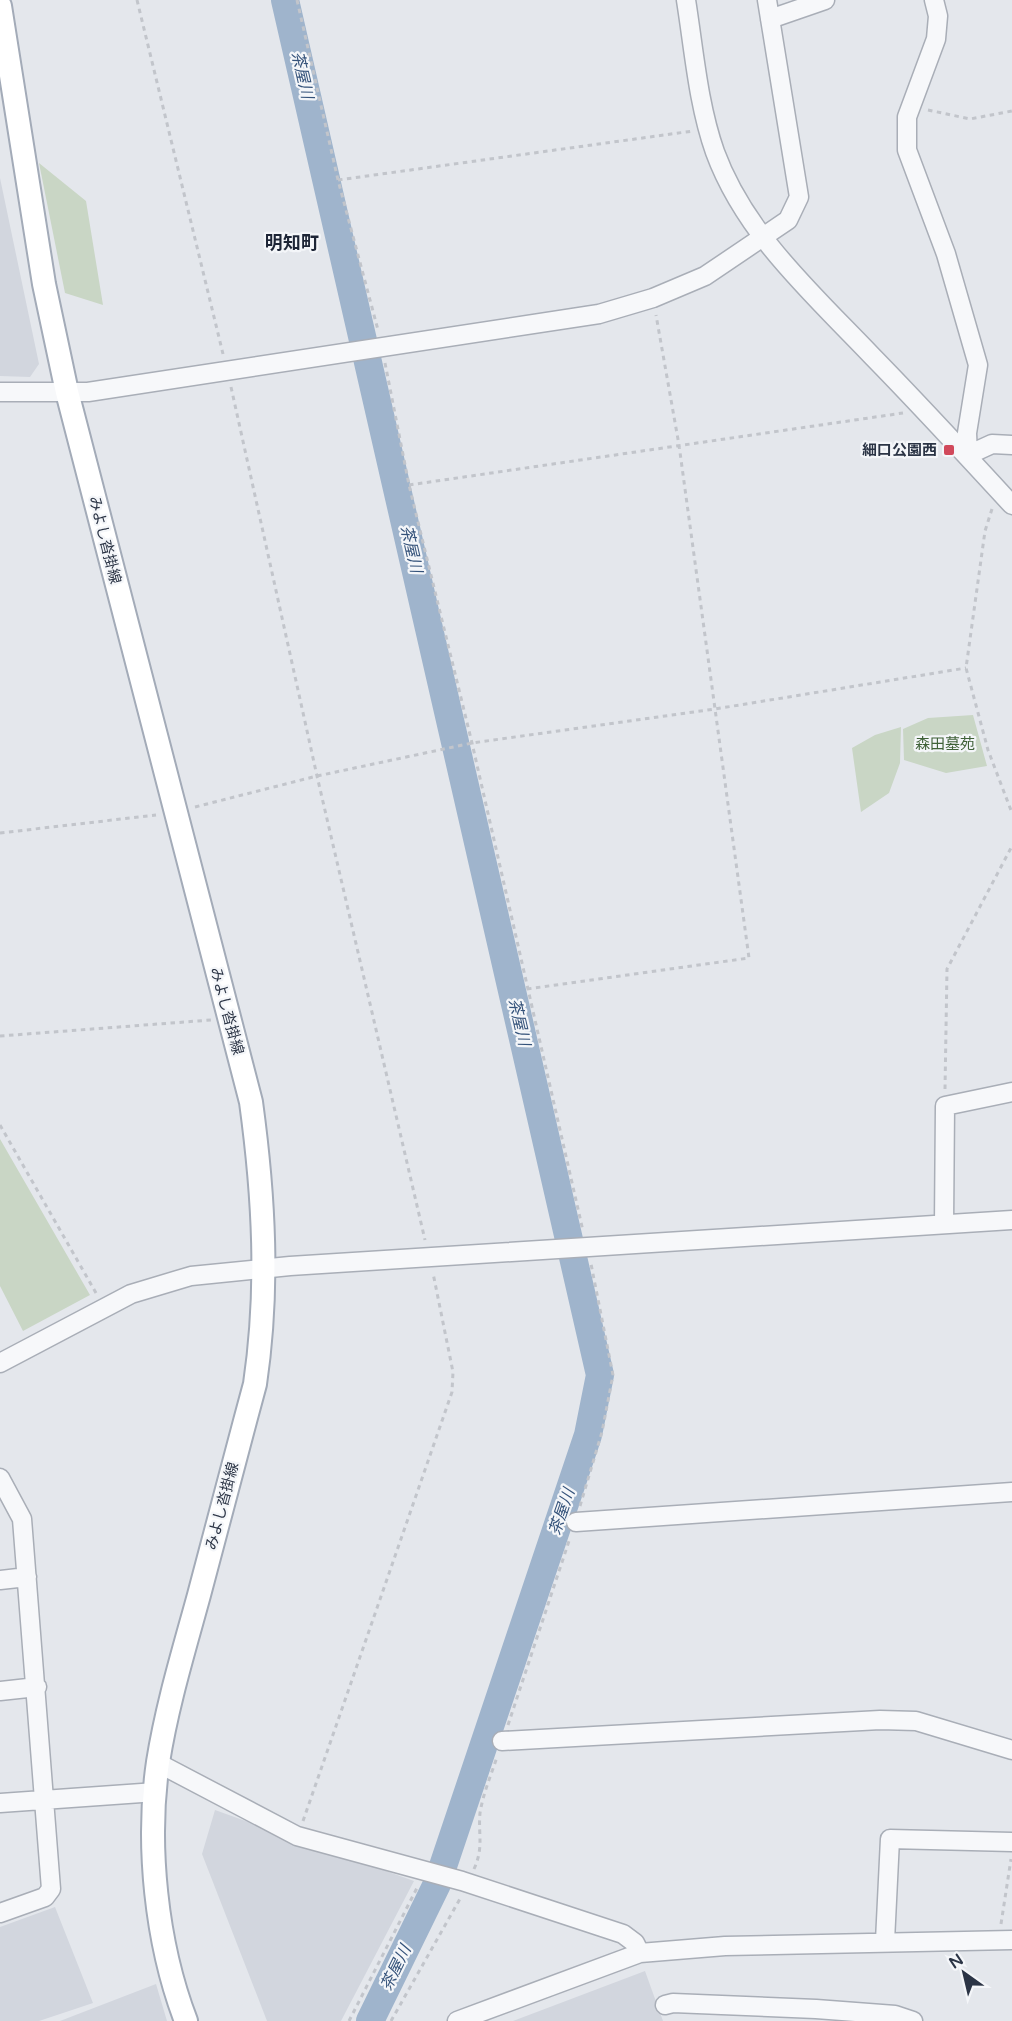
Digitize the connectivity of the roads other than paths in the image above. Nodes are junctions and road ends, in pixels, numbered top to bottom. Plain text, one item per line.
1 (686, 0) edge
2 (767, 0) edge
3 (825, 0) edge
4 (934, 0) edge
5 (0, 6) edge
6 (770, 19) junction
7 (764, 239) junction
8 (0, 392) edge
9 (67, 392) junction
10 (1012, 445) edge
11 (968, 455) junction
12 (1012, 506) edge
13 (1012, 1092) edge
14 (1012, 1220) edge
15 (944, 1224) junction
16 (265, 1269) junction
17 (0, 1363) edge
18 (0, 1478) edge
19 (1012, 1492) edge
20 (576, 1522) road end
21 (27, 1577) junction
22 (0, 1580) edge
23 (37, 1687) junction
24 (0, 1691) edge
25 (502, 1741) road end
26 (1012, 1750) edge
27 (158, 1763) junction
28 (156, 1792) junction
29 (45, 1800) junction
30 (0, 1803) edge
31 (1012, 1842) edge
32 (0, 1913) edge
33 (1005, 1940) edge
34 (885, 1941) junction
35 (640, 1953) junction
36 (666, 2005) dead end
37 (186, 2021) edge
38 (458, 2021) edge
39 (913, 2021) edge

1 - 7 street
2 - 6 street
3 - 6 street
4 - 11 street
5 - 9 main road, みよし沓掛線
6 - 7 street
7 - 9 street
7 - 11 street
8 - 9 street
9 - 16 main road, みよし沓掛線
10 - 11 street
11 - 12 street
13 - 15 street
14 - 15 street
15 - 16 street
16 - 17 street
16 - 27 main road, みよし沓掛線
18 - 21 street
19 - 20 street
21 - 22 street
21 - 23 street
23 - 24 street
23 - 29 street
25 - 26 street
27 - 28 main road, みよし沓掛線
27 - 35 street
28 - 29 street
28 - 37 main road, みよし沓掛線
29 - 30 street
29 - 32 street
31 - 34 street
33 - 34 street
34 - 35 street
35 - 38 street
36 - 39 street

